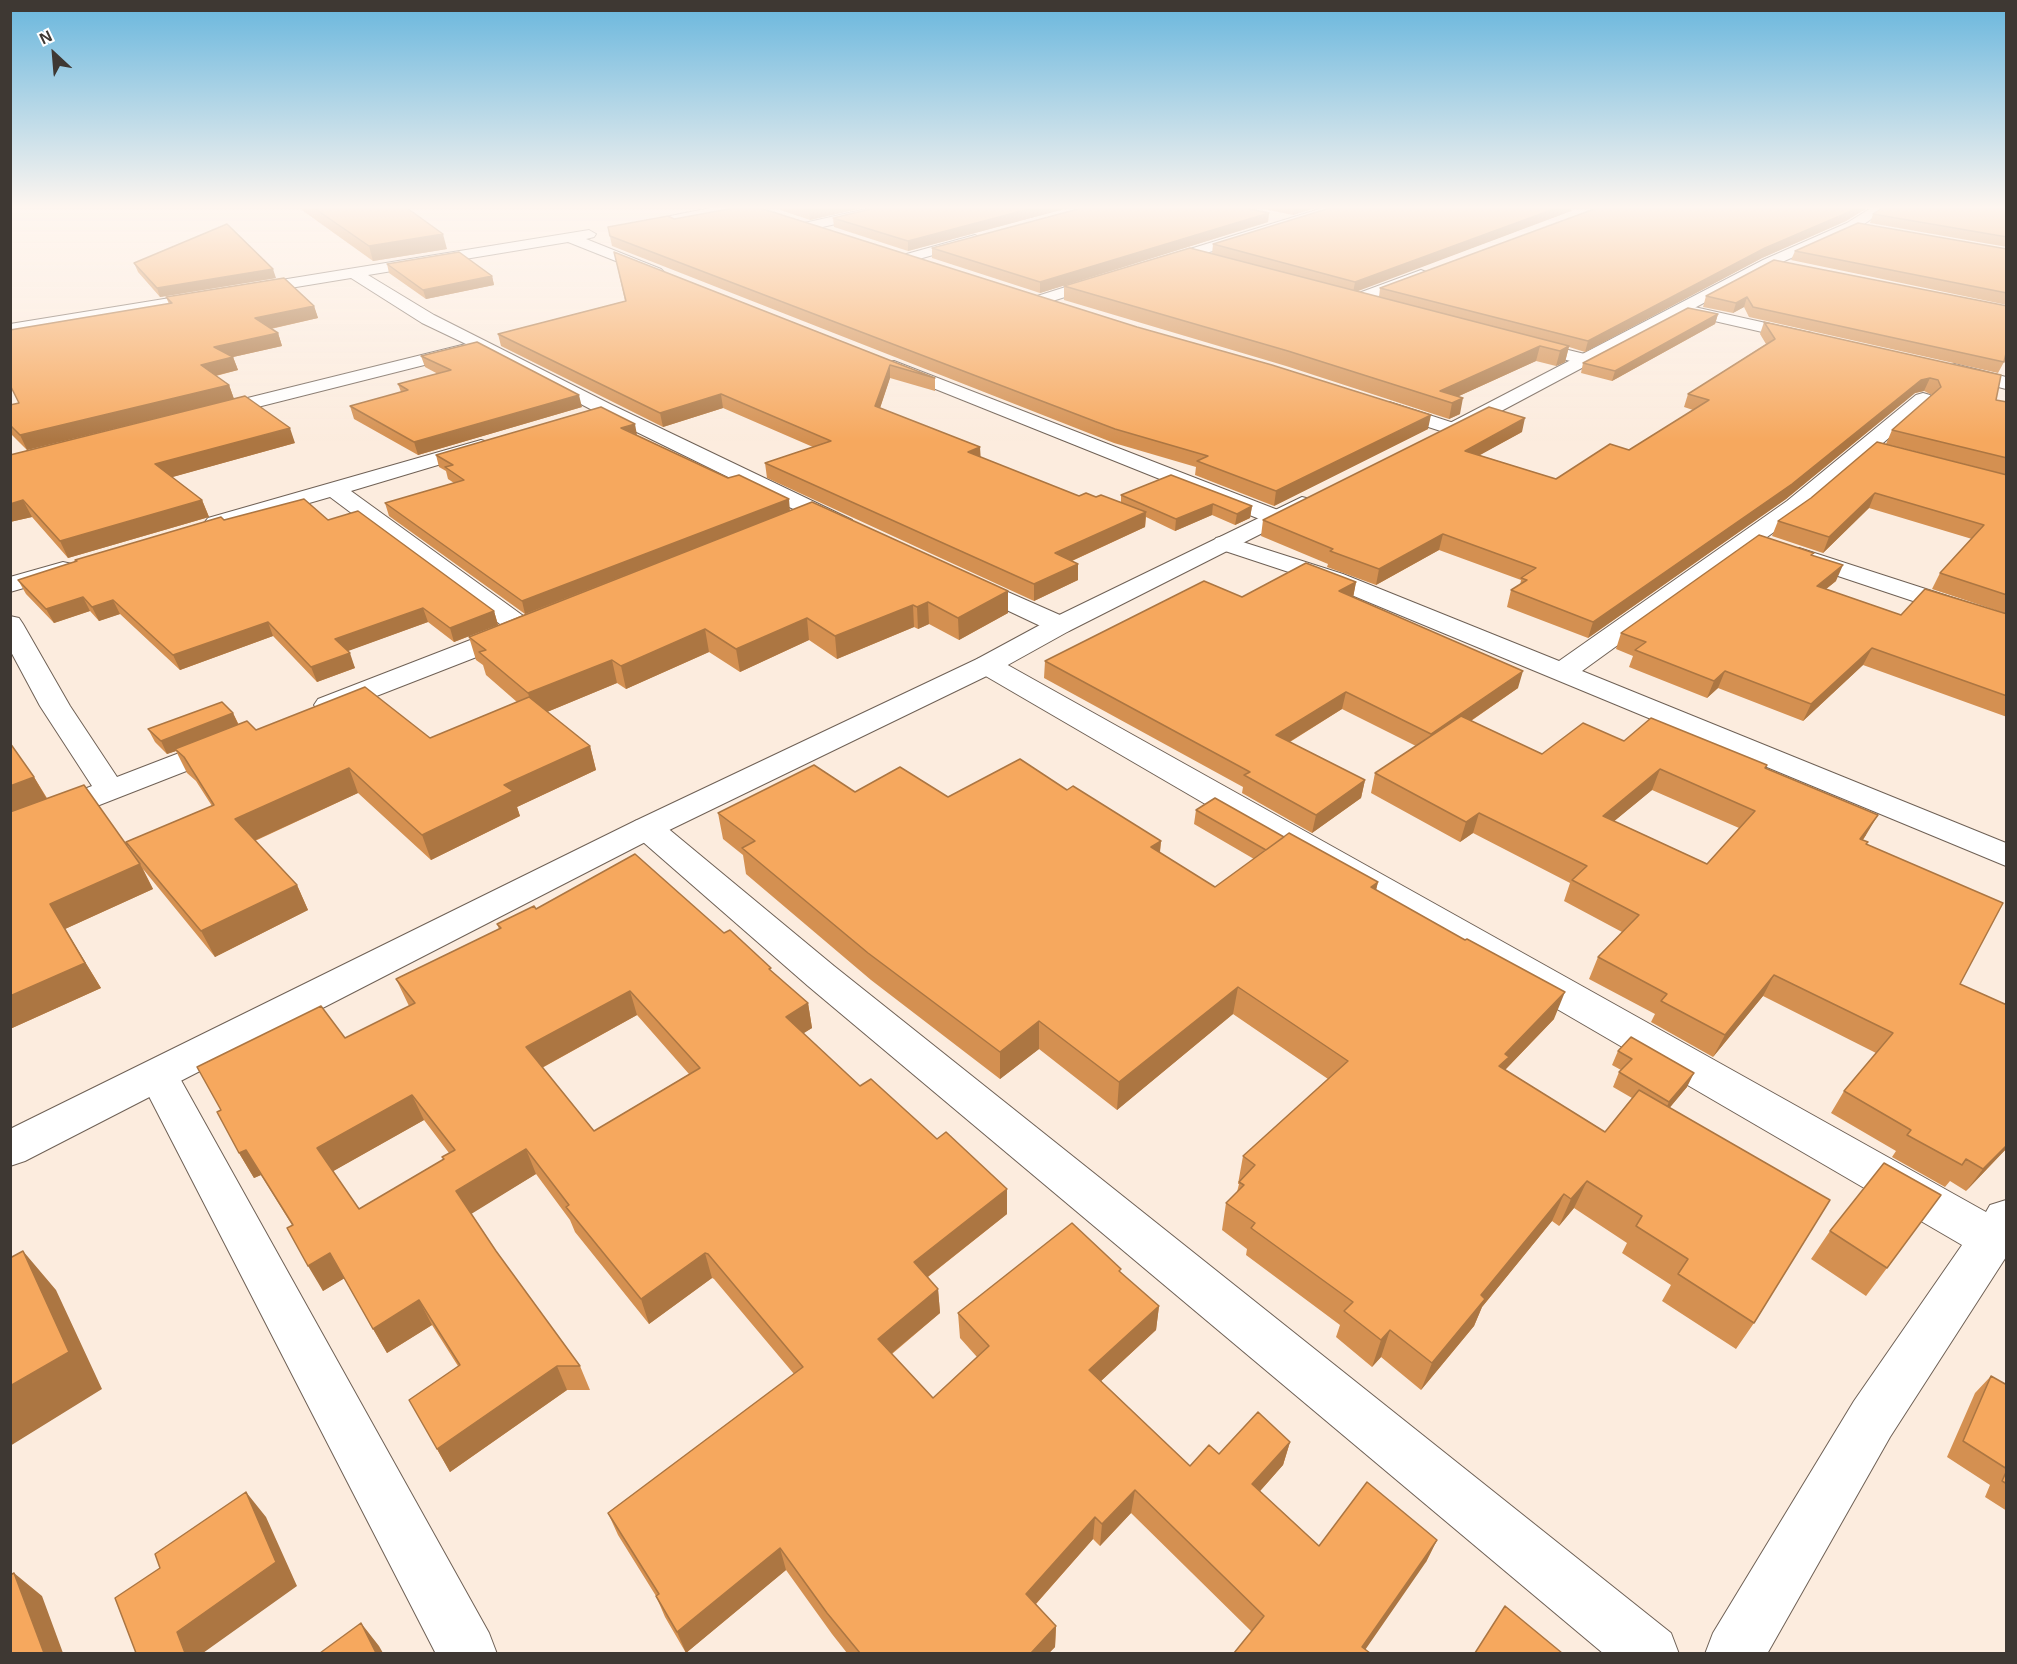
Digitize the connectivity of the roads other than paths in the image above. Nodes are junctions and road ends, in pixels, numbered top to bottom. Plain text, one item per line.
1 (270, 286) edge
2 (374, 286) edge
3 (1080, 286) edge
4 (1388, 286) edge
5 (1733, 286) edge
6 (1387, 309) edge
7 (1681, 309) junction
8 (1071, 310) edge
9 (10, 329) edge
10 (1509, 340) edge
11 (1827, 341) edge
12 (482, 345) junction
13 (874, 358) edge
14 (1587, 360) junction
15 (1939, 366) edge
16 (2007, 383) edge
17 (1923, 399) edge
18 (1377, 404) edge
19 (605, 409) junction
20 (194, 417) edge
21 (571, 419) edge
22 (1453, 429) junction
23 (503, 439) edge
24 (1422, 445) edge
25 (334, 489) junction
26 (1328, 491) edge
27 (815, 512) junction
28 (1275, 517) junction
29 (783, 525) edge
30 (194, 530) edge
31 (858, 531) edge
32 (1749, 539) junction
33 (1224, 543) junction
34 (79, 564) edge
35 (953, 576) edge
36 (10, 585) edge
37 (10, 624) edge
38 (2007, 624) edge
39 (1060, 625) junction
40 (987, 665) junction
41 (1562, 672) junction
42 (300, 716) edge
43 (245, 738) edge
44 (111, 791) junction
45 (647, 828) junction
46 (10, 830) edge
47 (2007, 855) edge
48 (158, 1075) junction
49 (10, 1149) edge
50 (2000, 1229) edge
51 (468, 1653) edge
52 (1650, 1653) edge
53 (1734, 1653) edge

1 - 9 street
2 - 12 street
3 - 8 street
4 - 6 street
5 - 7 street
7 - 11 street
7 - 14 street
10 - 14 street
12 - 19 street
12 - 20 street
13 - 28 street
14 - 22 street
15 - 16 street
17 - 32 street
18 - 22 street
19 - 21 street
19 - 27 street
22 - 24 street
23 - 25 street
25 - 30 street
25 - 42 street
26 - 28 street
27 - 29 street
27 - 31 street
28 - 33 street
32 - 38 street
32 - 41 street
33 - 39 street
33 - 41 street
34 - 36 street
35 - 39 street
37 - 44 street
39 - 40 street
40 - 45 street
40 - 50 street
41 - 47 street
43 - 44 street
44 - 46 street
45 - 48 street
45 - 52 street
48 - 49 street
48 - 51 street
50 - 53 street

